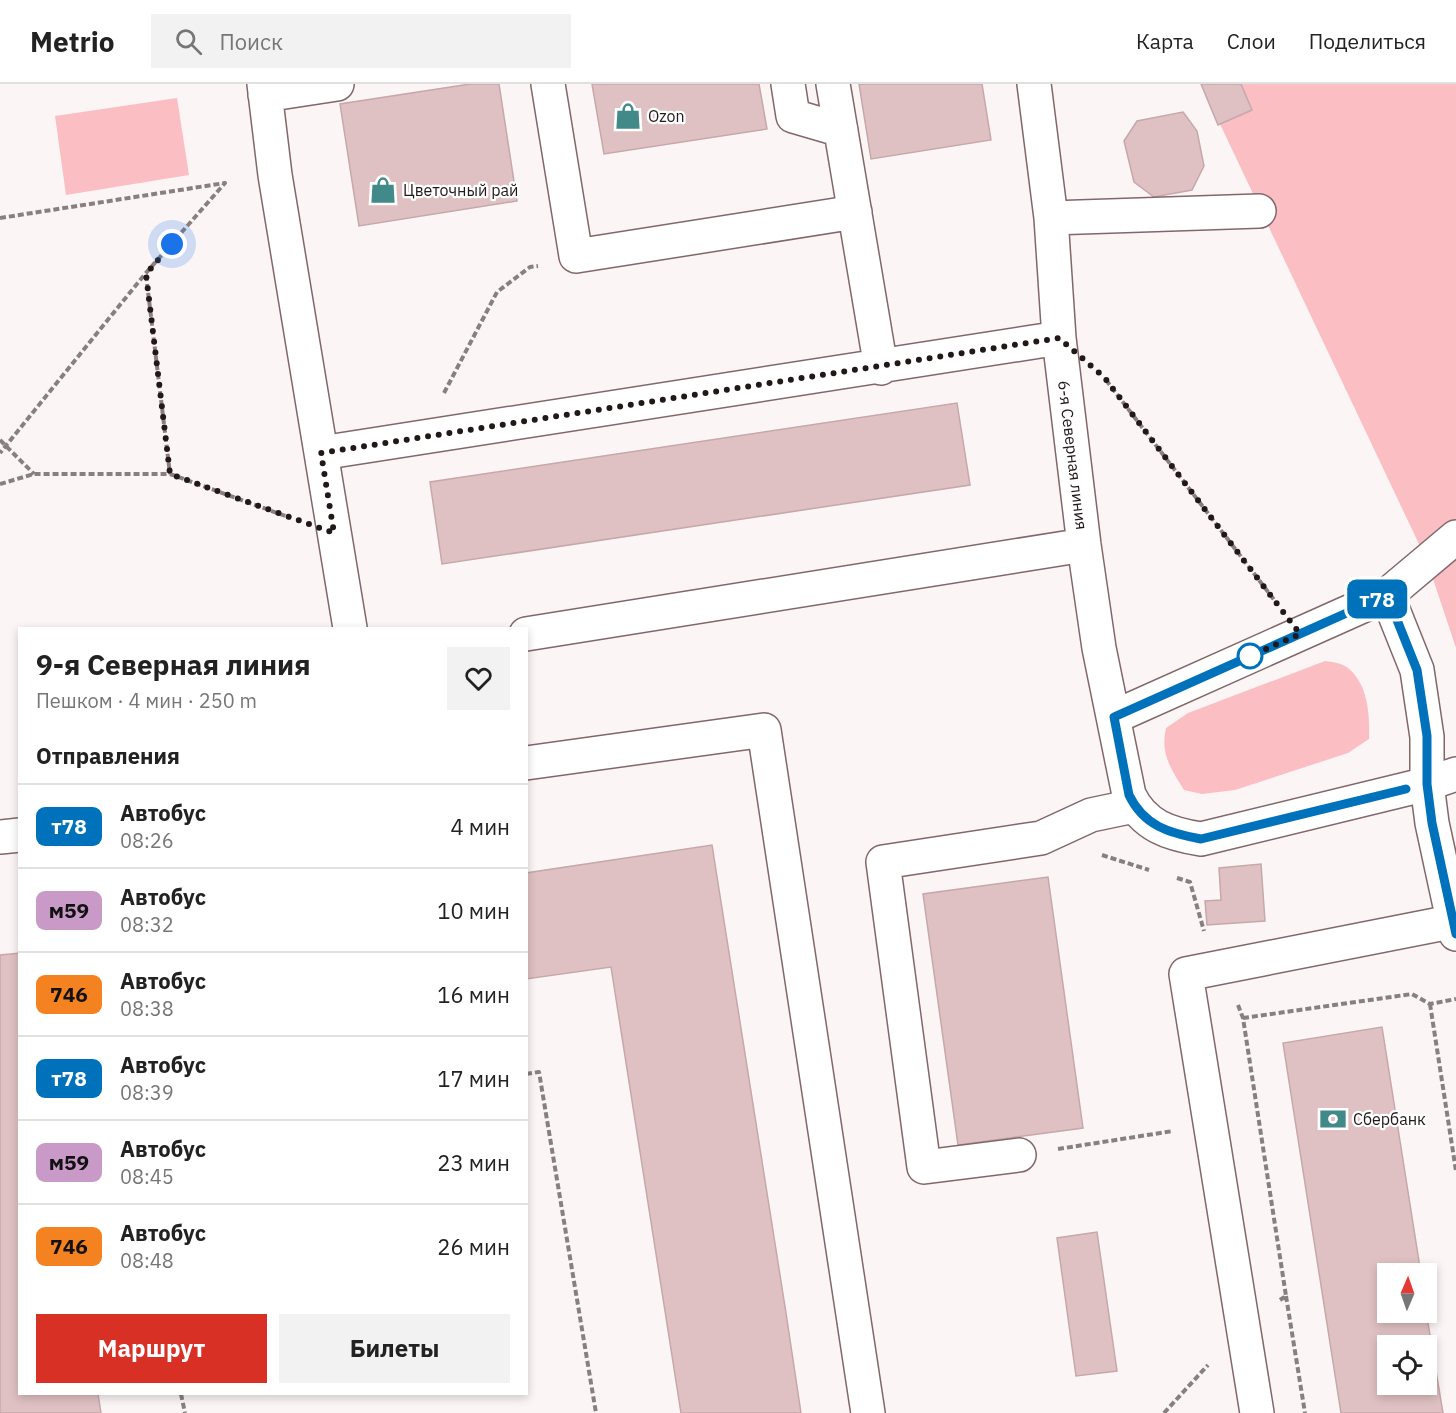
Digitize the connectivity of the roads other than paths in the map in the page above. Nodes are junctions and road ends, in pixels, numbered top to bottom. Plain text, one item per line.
1 (337, 84) edge
2 (548, 84) edge
3 (788, 84) edge
4 (833, 84) edge
5 (1034, 84) edge
6 (265, 89) edge
7 (841, 130) junction
8 (1259, 211) dead end
9 (855, 212) junction
10 (1051, 218) junction
11 (1059, 338) junction
12 (881, 368) junction
13 (321, 453) junction
14 (1455, 541) edge
15 (1084, 545) junction
16 (1387, 595) junction
17 (350, 627) edge
18 (528, 634) edge
19 (1114, 717) junction
20 (528, 764) edge
21 (1441, 779) edge
22 (1134, 806) junction
23 (18, 835) edge
24 (0, 837) edge
25 (1455, 926) edge
26 (1019, 1155) road end
27 (868, 1413) edge
28 (1257, 1413) edge

1 - 6 street
2 - 9 street
3 - 7 street
4 - 7 street
5 - 10 street, 6-я Северная линия
6 - 13 street
7 - 9 street
8 - 10 street
9 - 12 street
10 - 11 street, 6-я Северная линия
11 - 12 street
11 - 15 street, 6-я Северная линия
12 - 13 street
13 - 17 street
14 - 16 street
15 - 18 street
15 - 19 street, 6-я Северная линия
16 - 19 street
16 - 21 street
19 - 22 street, 6-я Северная линия
20 - 27 street
21 - 22 street
21 - 25 street
22 - 26 street
23 - 24 street
25 - 28 street

